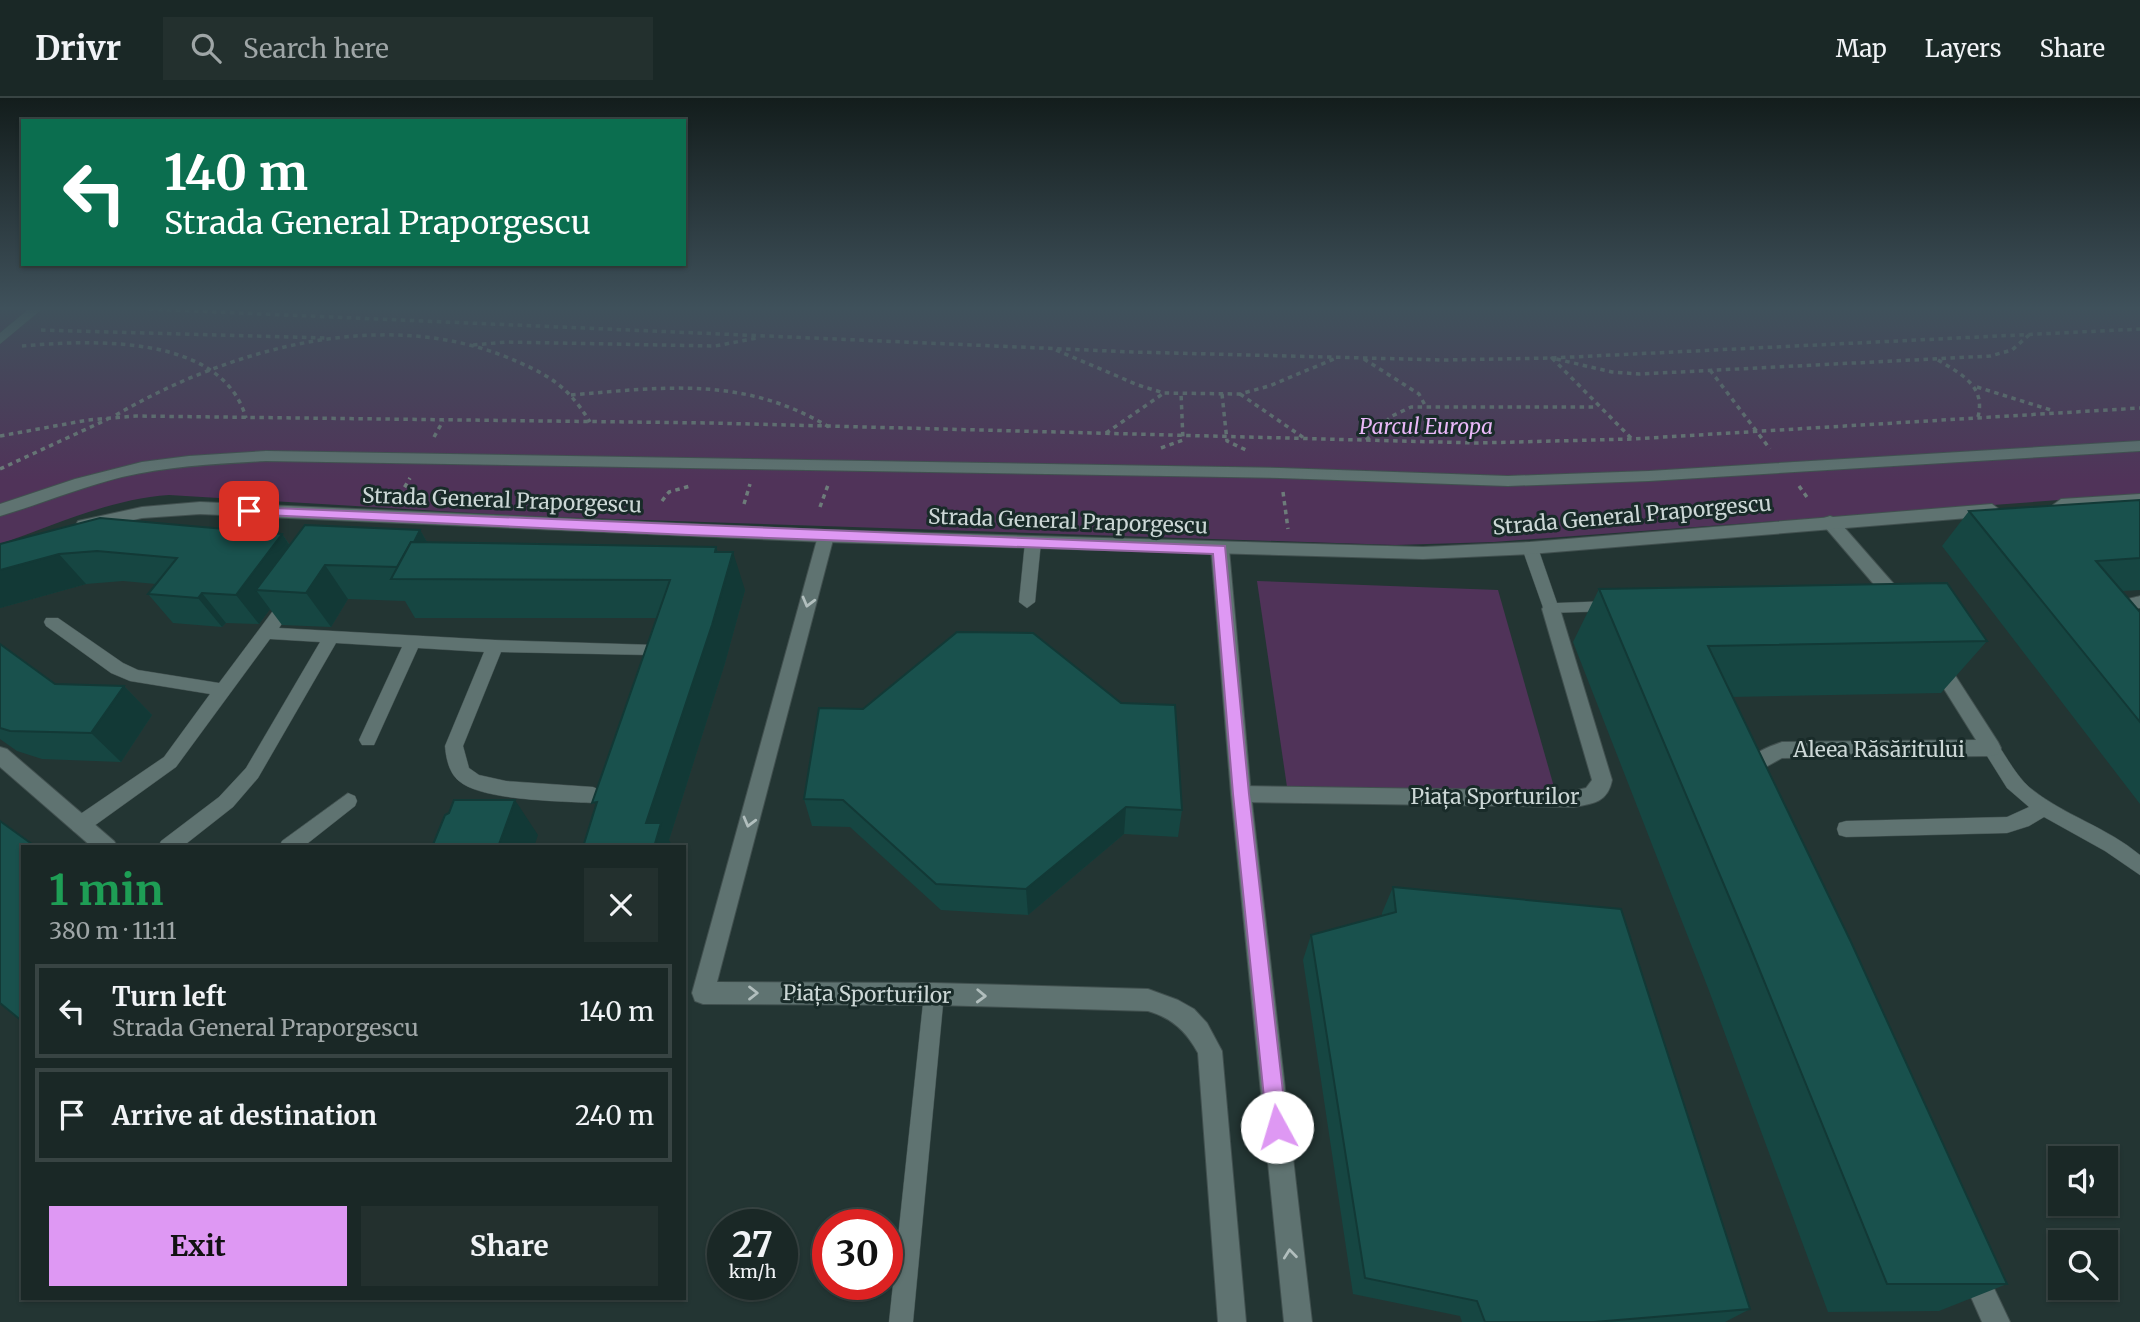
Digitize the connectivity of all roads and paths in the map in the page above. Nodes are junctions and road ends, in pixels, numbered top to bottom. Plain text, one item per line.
1 (199, 366) edge
2 (219, 366) edge
3 (528, 366) edge
4 (1095, 366) edge
5 (1318, 366) edge
6 (1376, 366) edge
7 (1560, 366) edge
8 (1587, 366) edge
9 (1790, 366) edge
10 (1946, 366) edge
11 (207, 370) junction
12 (1710, 370) junction
13 (1977, 387) junction
14 (1164, 393) junction
15 (1181, 393) junction
16 (1222, 394) junction
17 (1240, 394) junction
18 (571, 395) junction
19 (1426, 407) junction
20 (1598, 407) junction
21 (2140, 408) edge
22 (2062, 413) junction
23 (113, 417) junction
24 (1978, 417) junction
25 (246, 418) junction
26 (590, 422) junction
27 (830, 427) junction
28 (1755, 430) junction
29 (1105, 434) junction
30 (0, 436) edge
31 (1183, 436) junction
32 (1226, 437) junction
33 (1305, 439) junction
34 (1632, 439) junction
35 (1366, 440) junction
36 (2140, 446) edge
37 (0, 469) edge
38 (1280, 473) junction
39 (750, 482) dead end
40 (828, 484) dead end
41 (2140, 499) edge
42 (744, 504) dead end
43 (2046, 506) edge
44 (820, 507) dead end
45 (2005, 509) edge
46 (0, 510) edge
47 (1830, 522) junction
48 (72, 529) edge
49 (826, 536) junction
50 (1033, 542) junction
51 (1530, 548) junction
52 (1220, 549) junction
53 (1292, 550) junction
54 (296, 591) edge
55 (1870, 600) edge
56 (1898, 600) junction
57 (1027, 602) dead end
58 (2140, 602) edge
59 (1634, 606) edge
60 (1551, 609) junction
61 (52, 622) dead end
62 (1912, 622) edge
63 (2113, 629) edge
64 (267, 633) junction
65 (331, 638) junction
66 (412, 643) junction
67 (1927, 645) edge
68 (495, 646) junction
69 (649, 649) edge
70 (224, 690) junction
71 (368, 740) dead end
72 (1991, 748) junction
73 (0, 755) edge
74 (593, 794) edge
75 (1241, 794) junction
76 (348, 801) dead end
77 (1756, 801) edge
78 (2042, 806) junction
79 (80, 825) junction
80 (1846, 829) dead end
81 (105, 845) edge
82 (171, 845) edge
83 (292, 845) edge
84 (2140, 867) edge
85 (694, 993) edge
86 (934, 994) junction
87 (1967, 1258) edge
88 (901, 1322) edge
89 (1232, 1322) edge
90 (1298, 1322) edge
91 (1996, 1322) edge

1 - 11 path
2 - 11 path
3 - 18 path
4 - 14 path
5 - 17 path
6 - 19 path
7 - 20 path
8 - 12 path
9 - 12 path
10 - 13 path
11 - 23 path
11 - 25 path
12 - 28 path
13 - 22 path
13 - 24 path
14 - 15 path
14 - 29 path
15 - 16 path
15 - 31 path
16 - 17 path
16 - 32 path
17 - 33 path
18 - 26 path
18 - 27 path
19 - 20 path
19 - 35 path
20 - 34 path
21 - 22 path
22 - 24 path
23 - 25 path
23 - 30 path
23 - 37 path
24 - 28 path
25 - 26 path
26 - 27 path
27 - 29 path
28 - 34 path
29 - 31 path
31 - 32 path
32 - 33 path
33 - 35 path
34 - 35 path
36 - 38 street
38 - 46 street
38 - 53 path
39 - 42 path
40 - 44 path
41 - 43 street
45 - 47 street, Strada General Praporgescu
47 - 51 street, Strada General Praporgescu
47 - 56 street
48 - 49 street, Strada General Praporgescu
49 - 50 street, Strada General Praporgescu
49 -> 85 street, Piața Sporturilor
50 - 52 street, Strada General Praporgescu
50 - 57 lane
51 - 53 street, Strada General Praporgescu
51 - 60 lane
52 - 53 street, Strada General Praporgescu
52 - 75 street
54 - 64 lane
55 - 56 lane
56 - 62 street
58 - 63 lane
59 - 60 lane
60 - 75 street, Piața Sporturilor
61 - 70 lane
64 - 65 lane
64 - 70 lane
65 - 66 lane
65 - 82 lane
66 - 68 lane
66 - 71 lane
67 - 72 street, Aleea Răsăritului
68 - 69 lane
68 - 74 lane
70 - 79 lane
72 - 77 street, Aleea Răsăritului
72 - 78 lane, Aleea Răsăritului
73 - 79 street
90 -> 75 street
76 - 83 lane
78 - 80 lane
78 - 84 lane, Aleea Răsăritului
79 - 81 street
85 -> 86 street, Piața Sporturilor
86 - 88 lane
86 -> 89 street, Piața Sporturilor
87 - 91 street

